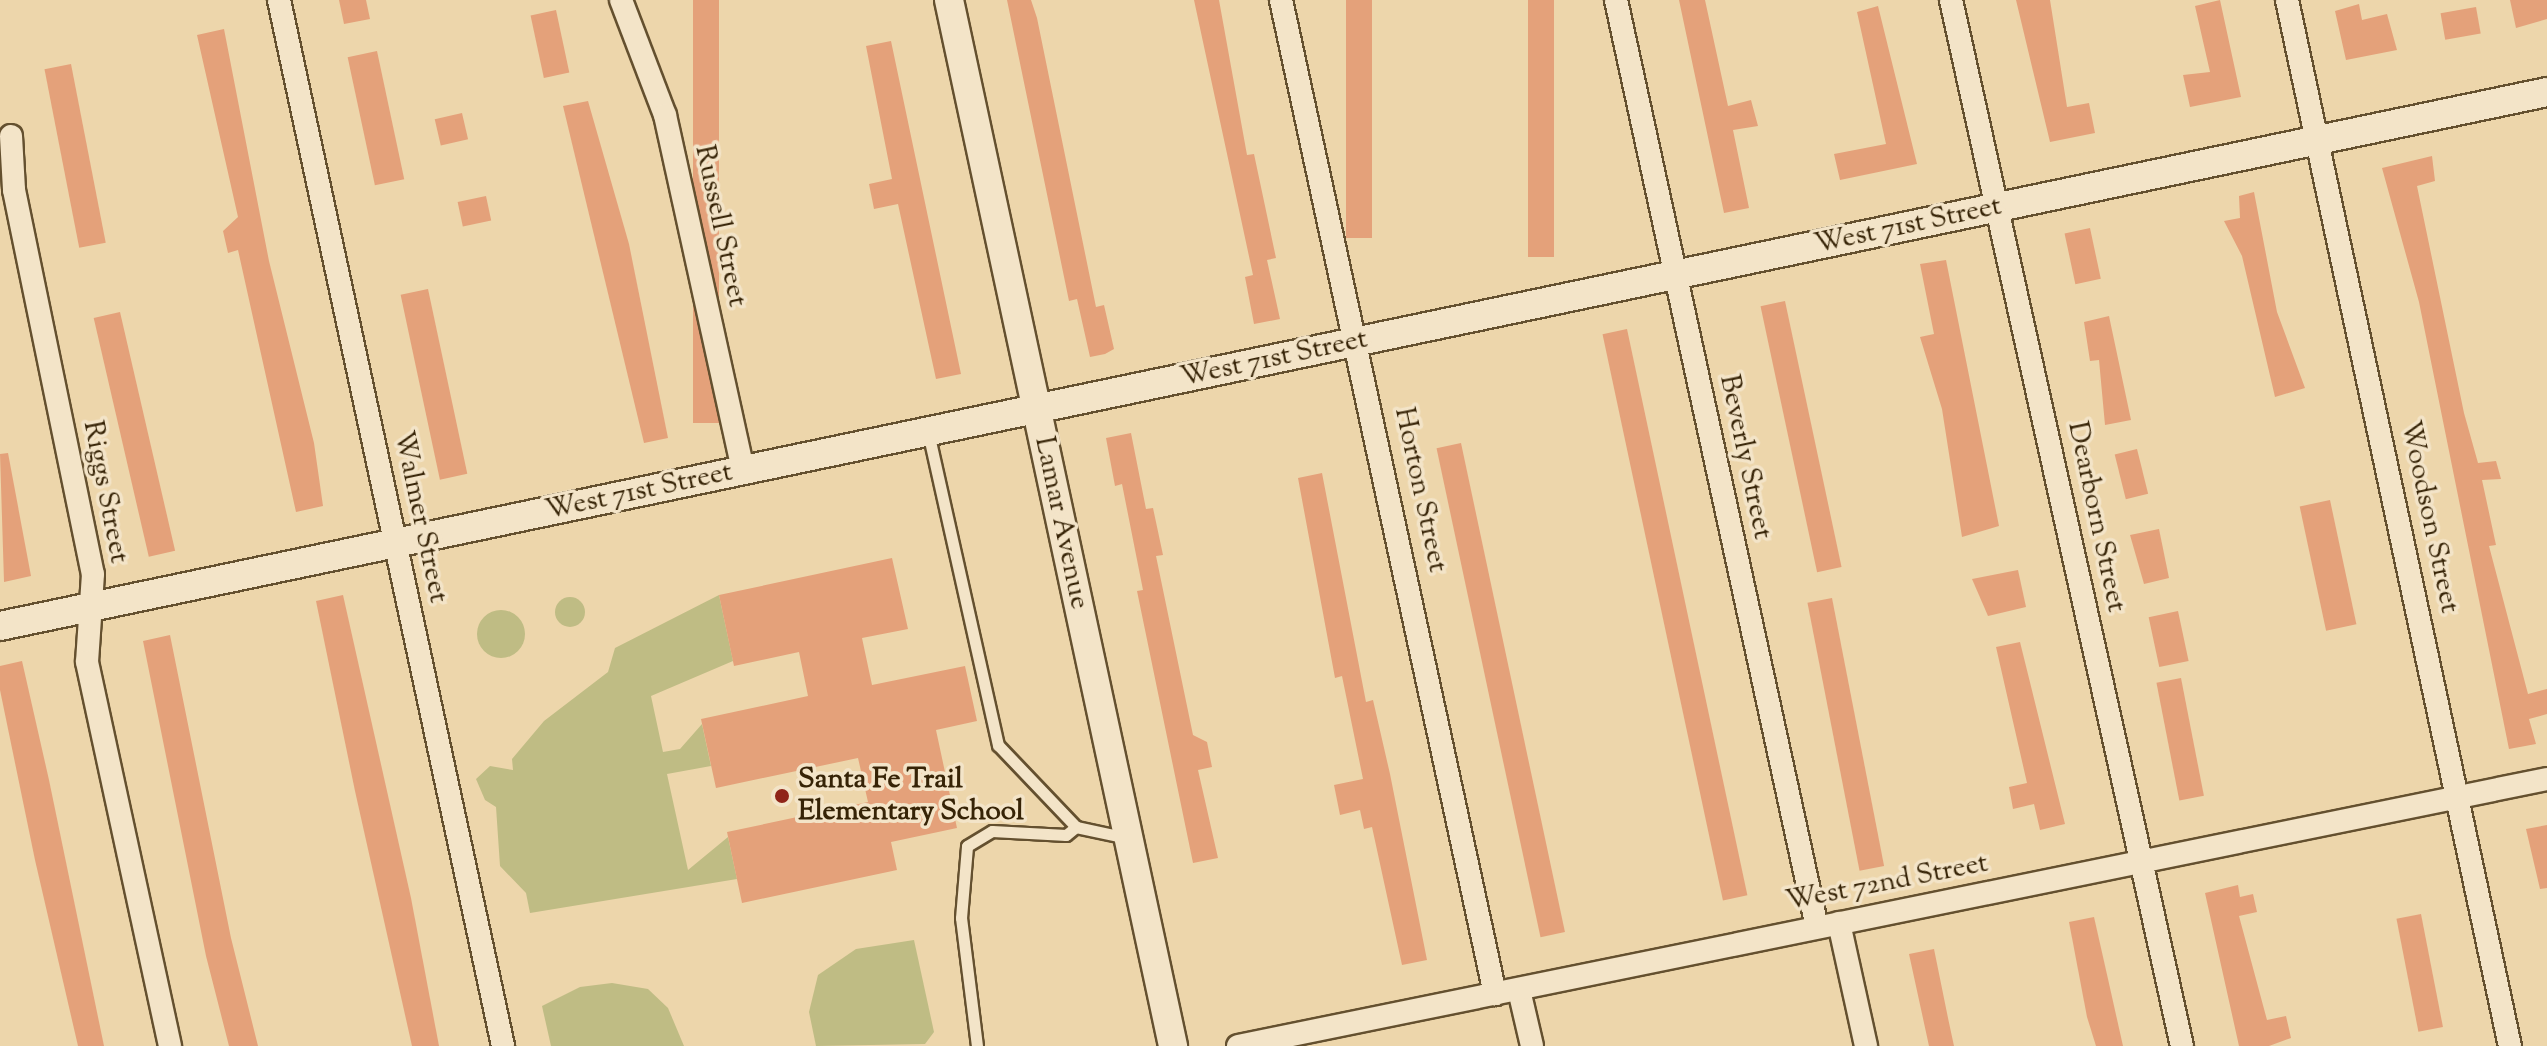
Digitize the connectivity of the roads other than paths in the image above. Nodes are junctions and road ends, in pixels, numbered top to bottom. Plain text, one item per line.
1 (279, 0) edge
2 (621, 0) edge
3 (949, 0) edge
4 (1281, 0) edge
5 (1616, 0) edge
6 (1951, 0) edge
7 (2287, 0) edge
8 (2547, 92) edge
9 (11, 136) dead end
10 (2316, 140) junction
11 (1997, 207) junction
12 (1677, 274) junction
13 (1356, 342) junction
14 (1037, 409) junction
15 (927, 432) junction
16 (743, 470) junction
17 (393, 544) junction
18 (88, 608) junction
19 (0, 626) edge
20 (2547, 779) edge
21 (2459, 796) junction
22 (1076, 827) junction
23 (1127, 838) junction
24 (2140, 864) junction
25 (1828, 925) junction
26 (1519, 990) junction
27 (1495, 994) junction
28 (170, 1046) edge
29 (503, 1046) edge
30 (977, 1046) edge
31 (1173, 1046) edge
32 (1238, 1046) edge
33 (1532, 1046) edge
34 (1866, 1046) edge
35 (2182, 1046) edge
36 (2510, 1046) edge

1 - 17 street, Walmer Street
2 - 16 street, Russell Street
3 - 14 street, Lamar Avenue
4 - 13 street, Horton Street
5 - 12 street, Beverly Street
6 - 11 street, Dearborn Street
7 - 10 street, Woodson Street
8 - 10 street, West 71st Street
9 - 18 street, Riggs Street
10 - 11 street, West 71st Street
10 - 21 street, Woodson Street
11 - 12 street, West 71st Street
11 - 24 street, Dearborn Street
12 - 13 street, West 71st Street
12 - 25 street, Beverly Street
13 - 14 street, West 71st Street
13 - 27 street, Horton Street
14 - 15 street, West 71st Street
14 - 23 street, Lamar Avenue
15 - 16 street, West 71st Street
15 - 22 lane
16 - 17 street, West 71st Street
17 - 18 street, West 71st Street
17 - 29 street, Walmer Street
18 - 19 street, West 71st Street
18 - 28 street, Riggs Street
20 - 21 street, West 72nd Street
21 - 24 street, West 72nd Street
21 - 36 street, Woodson Street
22 - 23 lane
22 - 30 lane
23 - 31 street, Lamar Avenue
24 - 25 street, West 72nd Street
24 - 35 street, Dearborn Street
25 - 26 street, West 72nd Street
25 - 34 street, Beverly Street
26 - 27 street, West 72nd Street
26 - 33 street
27 - 32 street, West 72nd Street

